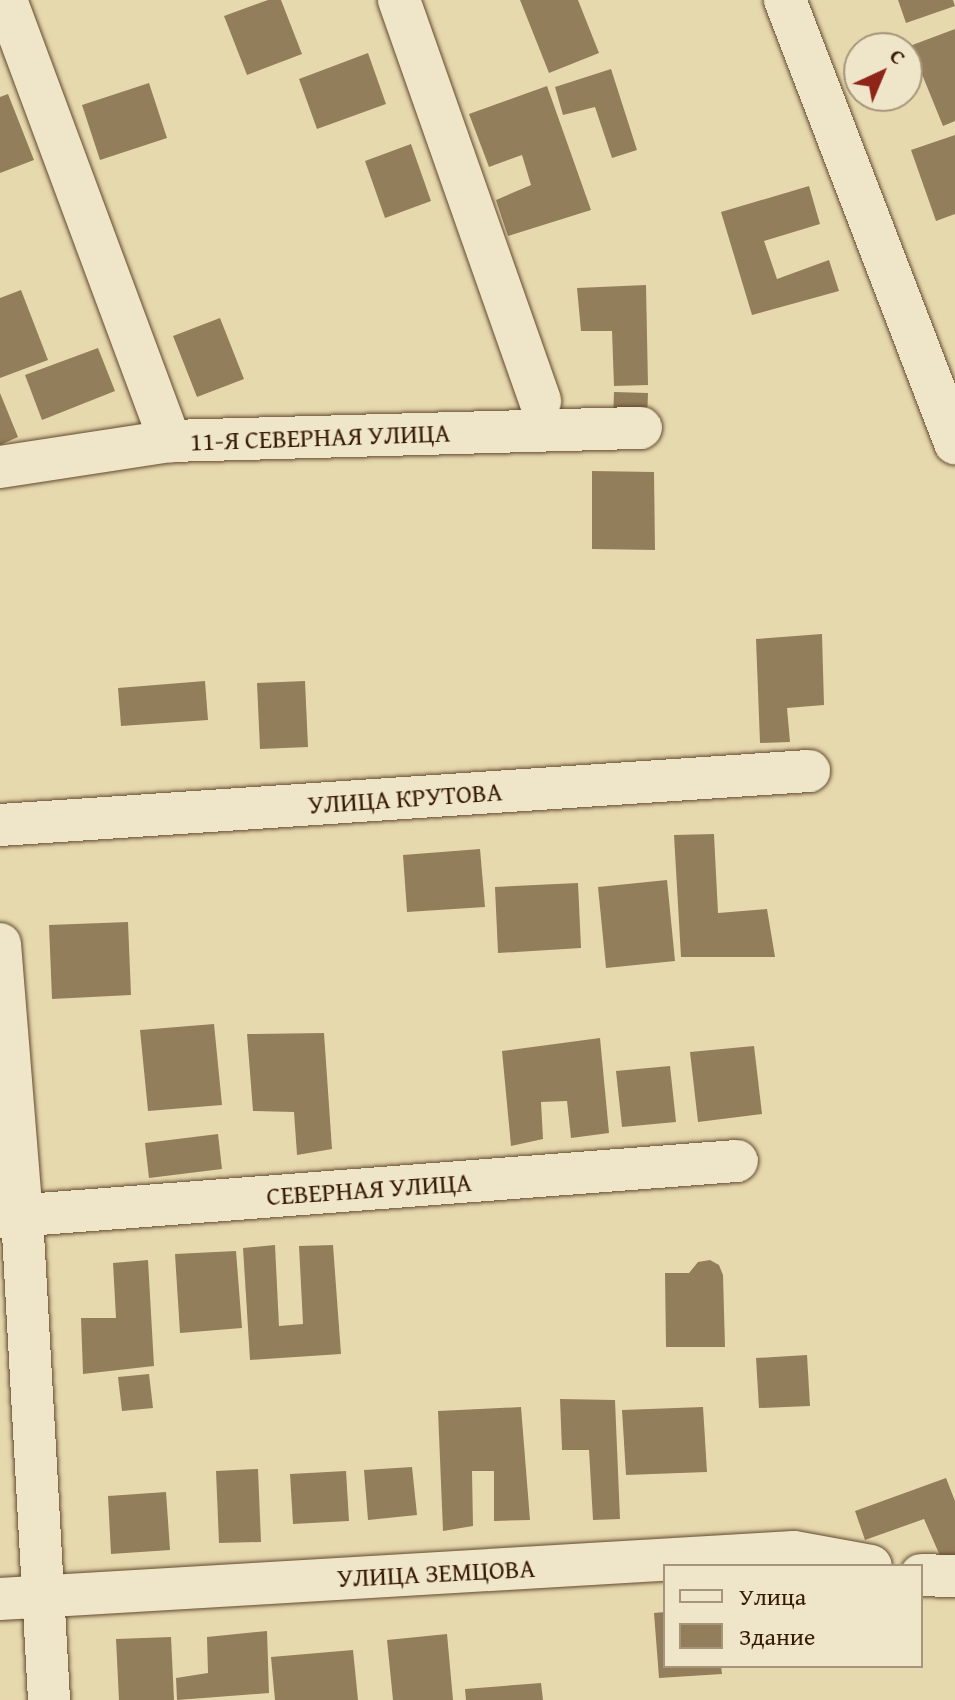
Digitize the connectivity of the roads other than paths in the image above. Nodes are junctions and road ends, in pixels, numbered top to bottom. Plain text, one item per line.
1 (6, 0) edge
2 (399, 0) edge
3 (785, 0) edge
4 (540, 401) dead end
5 (641, 428) dead end
6 (170, 441) junction
7 (955, 444) edge
8 (0, 467) edge
9 (809, 771) dead end
10 (0, 825) edge
11 (0, 944) edge
12 (737, 1161) dead end
13 (11, 1216) edge
14 (860, 1564) edge
15 (923, 1575) edge
16 (955, 1576) edge
17 (41, 1596) junction
18 (0, 1599) edge
19 (49, 1700) edge

1 - 6 street
2 - 4 street
3 - 7 street
5 - 6 street, 11-Я СЕВЕРНАЯ УЛИЦА
6 - 8 street, 11-Я СЕВЕРНАЯ УЛИЦА
9 - 10 street, УЛИЦА КРУТОВА
11 - 13 street
12 - 13 street, СЕВЕРНАЯ УЛИЦА
13 - 17 street
14 - 17 street, УЛИЦА ЗЕМЦОВА
15 - 16 street
17 - 18 street, УЛИЦА ЗЕМЦОВА
17 - 19 street

